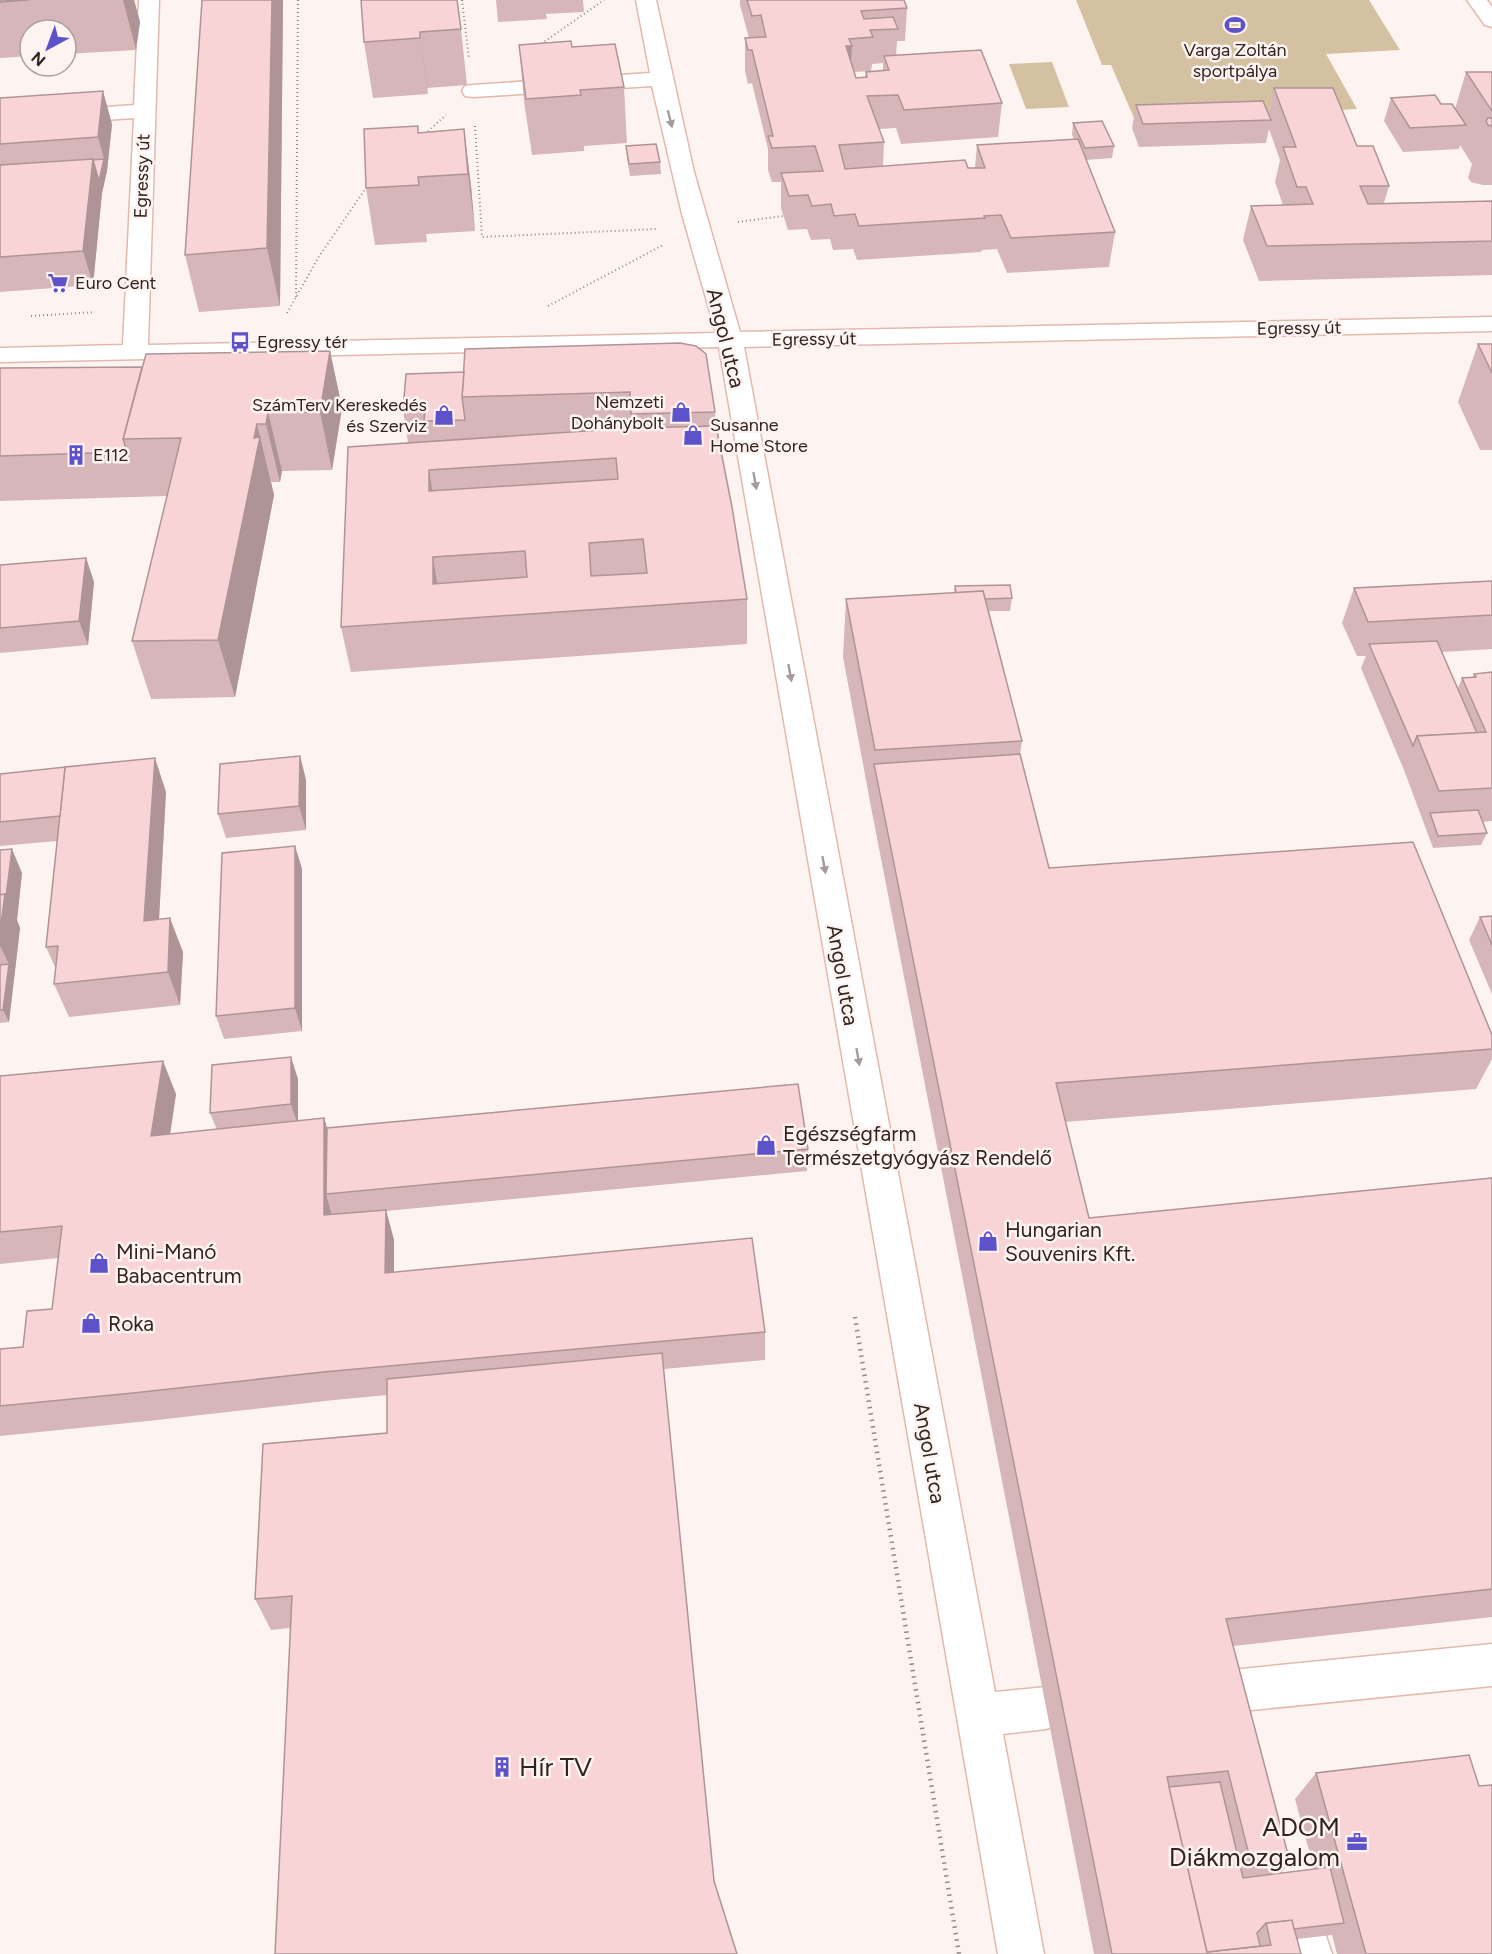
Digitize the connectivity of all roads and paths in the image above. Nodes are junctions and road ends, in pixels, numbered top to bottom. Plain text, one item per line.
1 (149, 0) edge
2 (298, 0) edge
3 (462, 0) edge
4 (604, 0) edge
5 (646, 0) edge
6 (1477, 0) edge
7 (1492, 21) edge
8 (660, 79) junction
9 (473, 91) junction
10 (144, 111) junction
11 (0, 121) edge
12 (422, 136) edge
13 (371, 180) edge
14 (783, 216) edge
15 (696, 227) junction
16 (296, 298) junction
17 (543, 309) dead end
18 (21, 316) dead end
19 (296, 317) dead end
20 (1492, 324) edge
21 (730, 340) junction
22 (135, 341) junction
23 (0, 356) edge
24 (855, 1315) dead end
25 (1492, 1665) edge
26 (1237, 1702) edge
27 (1046, 1708) dead end
28 (978, 1715) junction
29 (959, 1954) edge
30 (1021, 1954) edge

1 - 10 street, Egressy út
2 - 16 path
3 - 9 path
4 - 9 path
5 - 8 street, Angol utca
6 - 7 street
8 - 9 street
8 -> 15 street, Angol utca
9 - 12 path
9 - 15 path
10 - 11 street
10 - 22 street, Egressy út
13 - 16 path
14 - 15 path
15 - 17 path
15 - 21 street, Angol utca
16 - 19 path
18 - 22 path
20 - 21 street, Egressy út
21 - 22 street, Egressy út
21 -> 28 street, Angol utca
22 - 23 street, Egressy út
24 - 29 path
25 - 26 street
27 - 28 street
28 - 30 street, Angol utca

